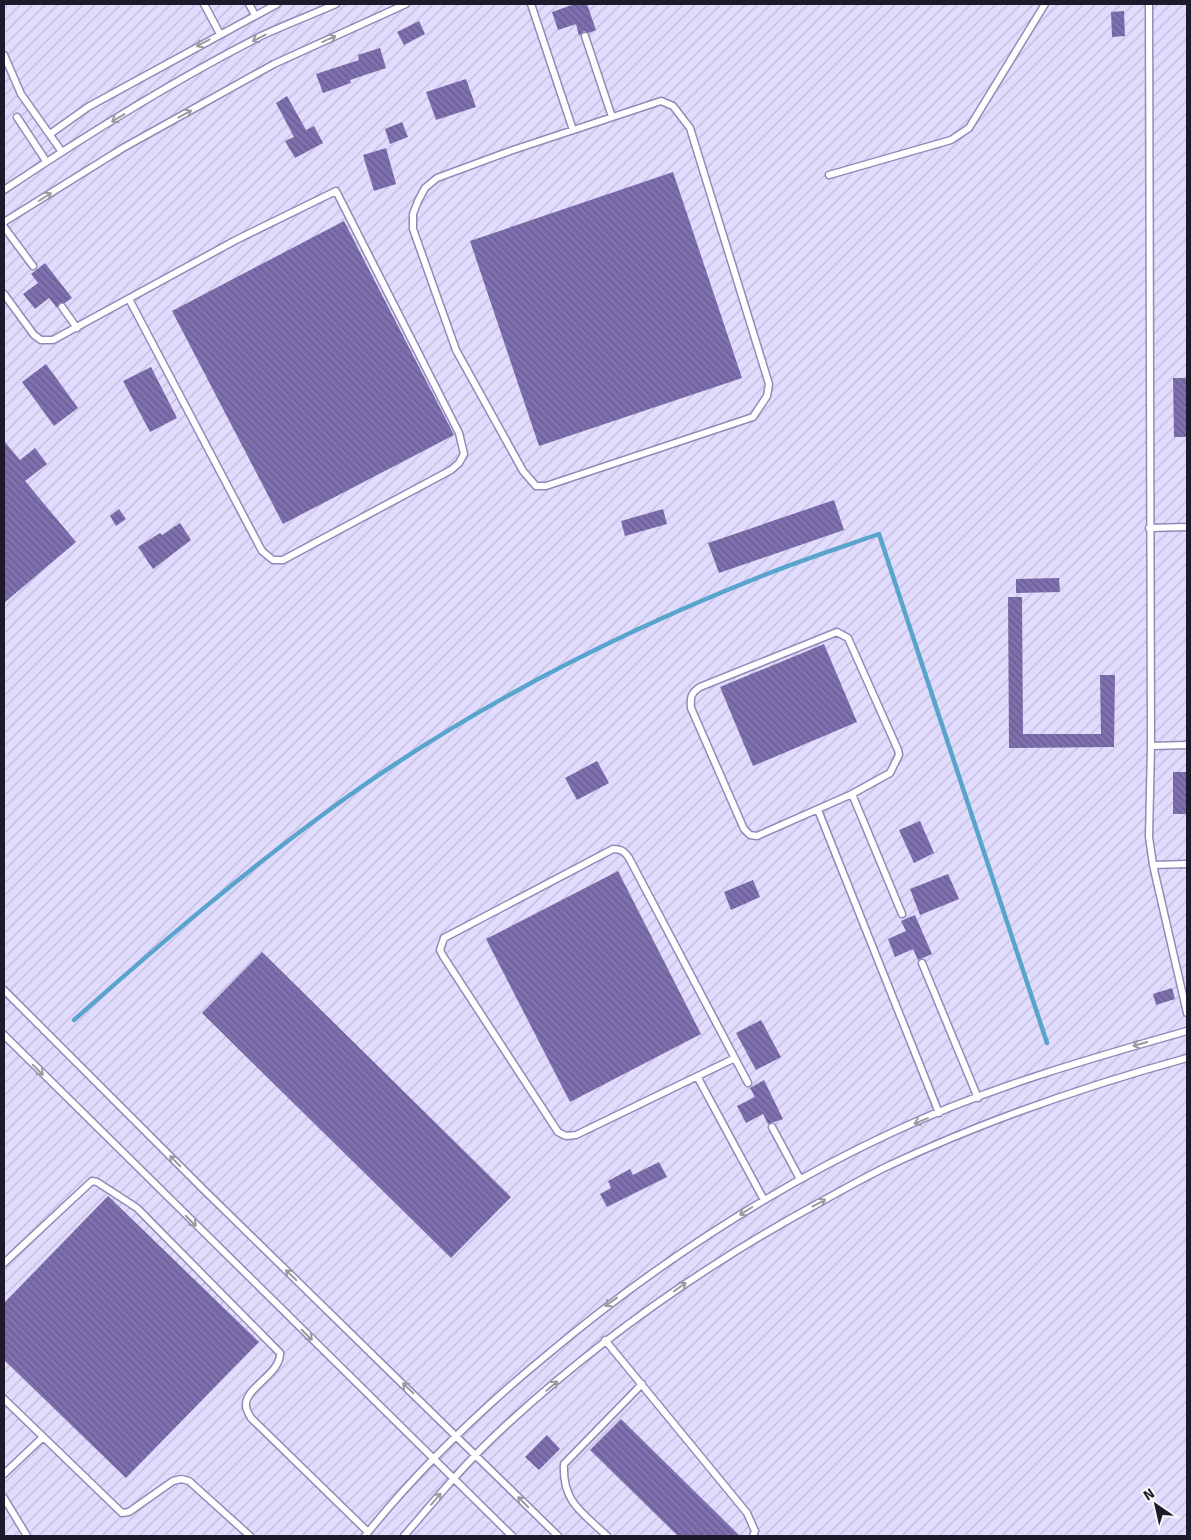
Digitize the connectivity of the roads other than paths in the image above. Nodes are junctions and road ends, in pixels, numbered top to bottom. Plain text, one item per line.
1 (204, 4) edge
2 (249, 4) edge
3 (277, 4) edge
4 (336, 4) edge
5 (406, 4) edge
6 (531, 4) edge
7 (1045, 4) edge
8 (1148, 4) edge
9 (255, 15) junction
10 (220, 34) junction
11 (585, 36) dead end
12 (4, 55) edge
13 (17, 117) dead end
14 (612, 117) junction
15 (573, 130) junction
16 (50, 134) junction
17 (62, 152) junction
18 (46, 161) junction
19 (829, 175) dead end
20 (4, 190) edge
21 (4, 222) edge
22 (4, 227) edge
23 (33, 266) dead end
24 (4, 294) edge
25 (129, 299) junction
26 (62, 307) dead end
27 (77, 328) junction
28 (1187, 527) edge
29 (1149, 528) junction
30 (1187, 745) edge
31 (1152, 746) junction
32 (852, 794) junction
33 (818, 810) junction
34 (1187, 864) edge
35 (1153, 865) junction
36 (902, 914) dead end
37 (922, 964) dead end
38 (4, 990) edge
39 (1187, 1013) edge
40 (1187, 1031) edge
41 (4, 1035) edge
42 (734, 1058) junction
43 (1187, 1058) edge
44 (698, 1078) junction
45 (748, 1083) dead end
46 (978, 1098) junction
47 (939, 1113) junction
48 (772, 1127) dead end
49 (800, 1179) junction
50 (764, 1200) junction
51 (4, 1263) edge
52 (605, 1340) junction
53 (642, 1384) junction
54 (4, 1399) edge
55 (457, 1435) junction
56 (42, 1438) junction
57 (476, 1455) junction
58 (433, 1460) junction
59 (4, 1474) edge
60 (454, 1479) junction
61 (4, 1498) edge
62 (366, 1534) edge
63 (27, 1536) edge
64 (250, 1536) edge
65 (404, 1536) edge
66 (512, 1536) edge
67 (558, 1536) edge
68 (607, 1536) edge
69 (753, 1536) edge

1 - 10 lane
2 - 9 lane
3 - 9 lane
4 -> 17 lane
21 -> 5 lane
6 - 15 lane
7 - 19 lane
8 - 29 lane
9 - 10 lane
10 -> 16 lane
11 - 14 lane
12 - 16 lane
13 - 18 lane
14 - 15 lane
14 - 15 lane
16 - 17 lane
17 - 18 lane
18 - 20 lane
22 - 23 lane
24 - 27 lane
25 - 25 lane
25 - 27 lane
26 - 27 lane
28 - 29 lane
29 - 31 lane
30 - 31 lane
31 - 35 lane
32 - 33 lane
32 - 33 lane
32 - 36 lane
33 - 47 lane
34 - 35 lane
35 - 39 lane
37 - 46 lane
55 -> 38 lane
40 -> 46 lane
41 -> 58 lane
42 - 44 lane
42 - 44 lane
42 - 45 lane
52 -> 43 lane
44 - 50 lane
46 - 47 lane
47 -> 49 lane
48 - 49 lane
49 - 50 lane
50 -> 55 lane
51 - 62 lane
52 - 53 lane
57 -> 52 lane
53 - 68 lane
53 - 69 lane
54 - 56 lane
55 - 57 lane
55 - 58 lane
56 - 59 lane
56 - 64 lane
57 - 60 lane
67 -> 57 lane
58 - 60 lane
58 - 62 lane
65 -> 60 lane
60 - 66 lane
61 - 63 lane

